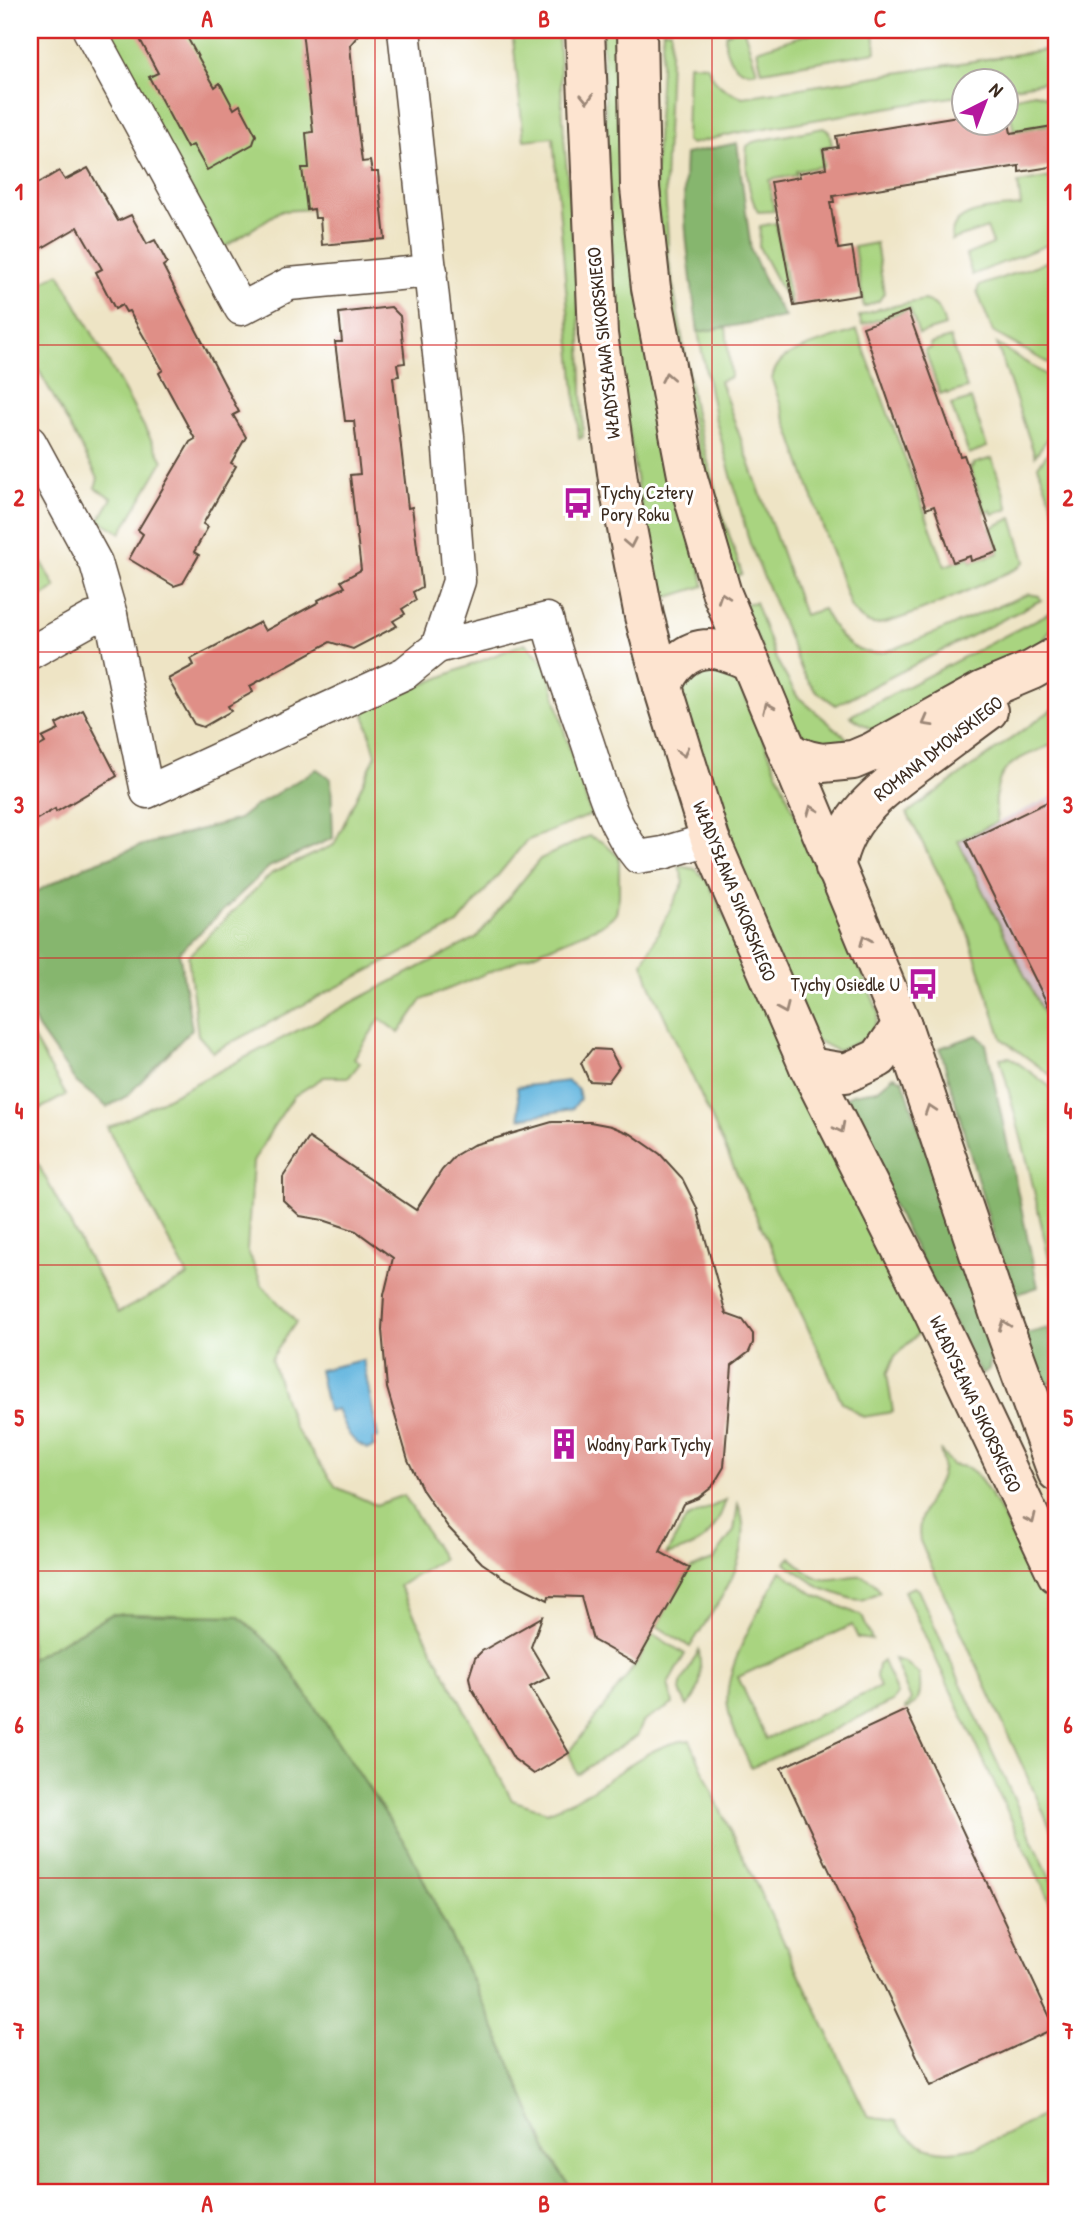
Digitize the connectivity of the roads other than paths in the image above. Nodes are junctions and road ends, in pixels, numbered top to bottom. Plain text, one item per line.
1 (89, 30) edge
2 (404, 30) edge
3 (584, 30) edge
4 (637, 30) edge
5 (431, 271) junction
6 (30, 442) edge
7 (111, 615) junction
8 (437, 647) junction
9 (30, 653) edge
10 (748, 660) junction
11 (1045, 663) edge
12 (663, 687) junction
13 (788, 753) junction
14 (710, 839) junction
15 (835, 868) junction
16 (902, 1025) junction
17 (809, 1067) junction
18 (1057, 1472) edge
19 (1057, 1574) edge

1 - 5 street
2 - 5 street
3 -> 12 street, WŁADYSŁAWA SIKORSKIEGO
10 -> 4 street
5 - 8 street
6 - 7 street
7 - 8 street
7 - 9 street
8 - 14 street
10 - 12 street
13 -> 10 street
11 -> 13 street, ROMANA DMOWSKIEGO
11 - 15 street, ROMANA DMOWSKIEGO
12 -> 14 street, WŁADYSŁAWA SIKORSKIEGO
15 -> 13 street
14 -> 17 street, WŁADYSŁAWA SIKORSKIEGO
16 -> 15 street
16 - 17 street
18 -> 16 street
17 -> 19 street, WŁADYSŁAWA SIKORSKIEGO

